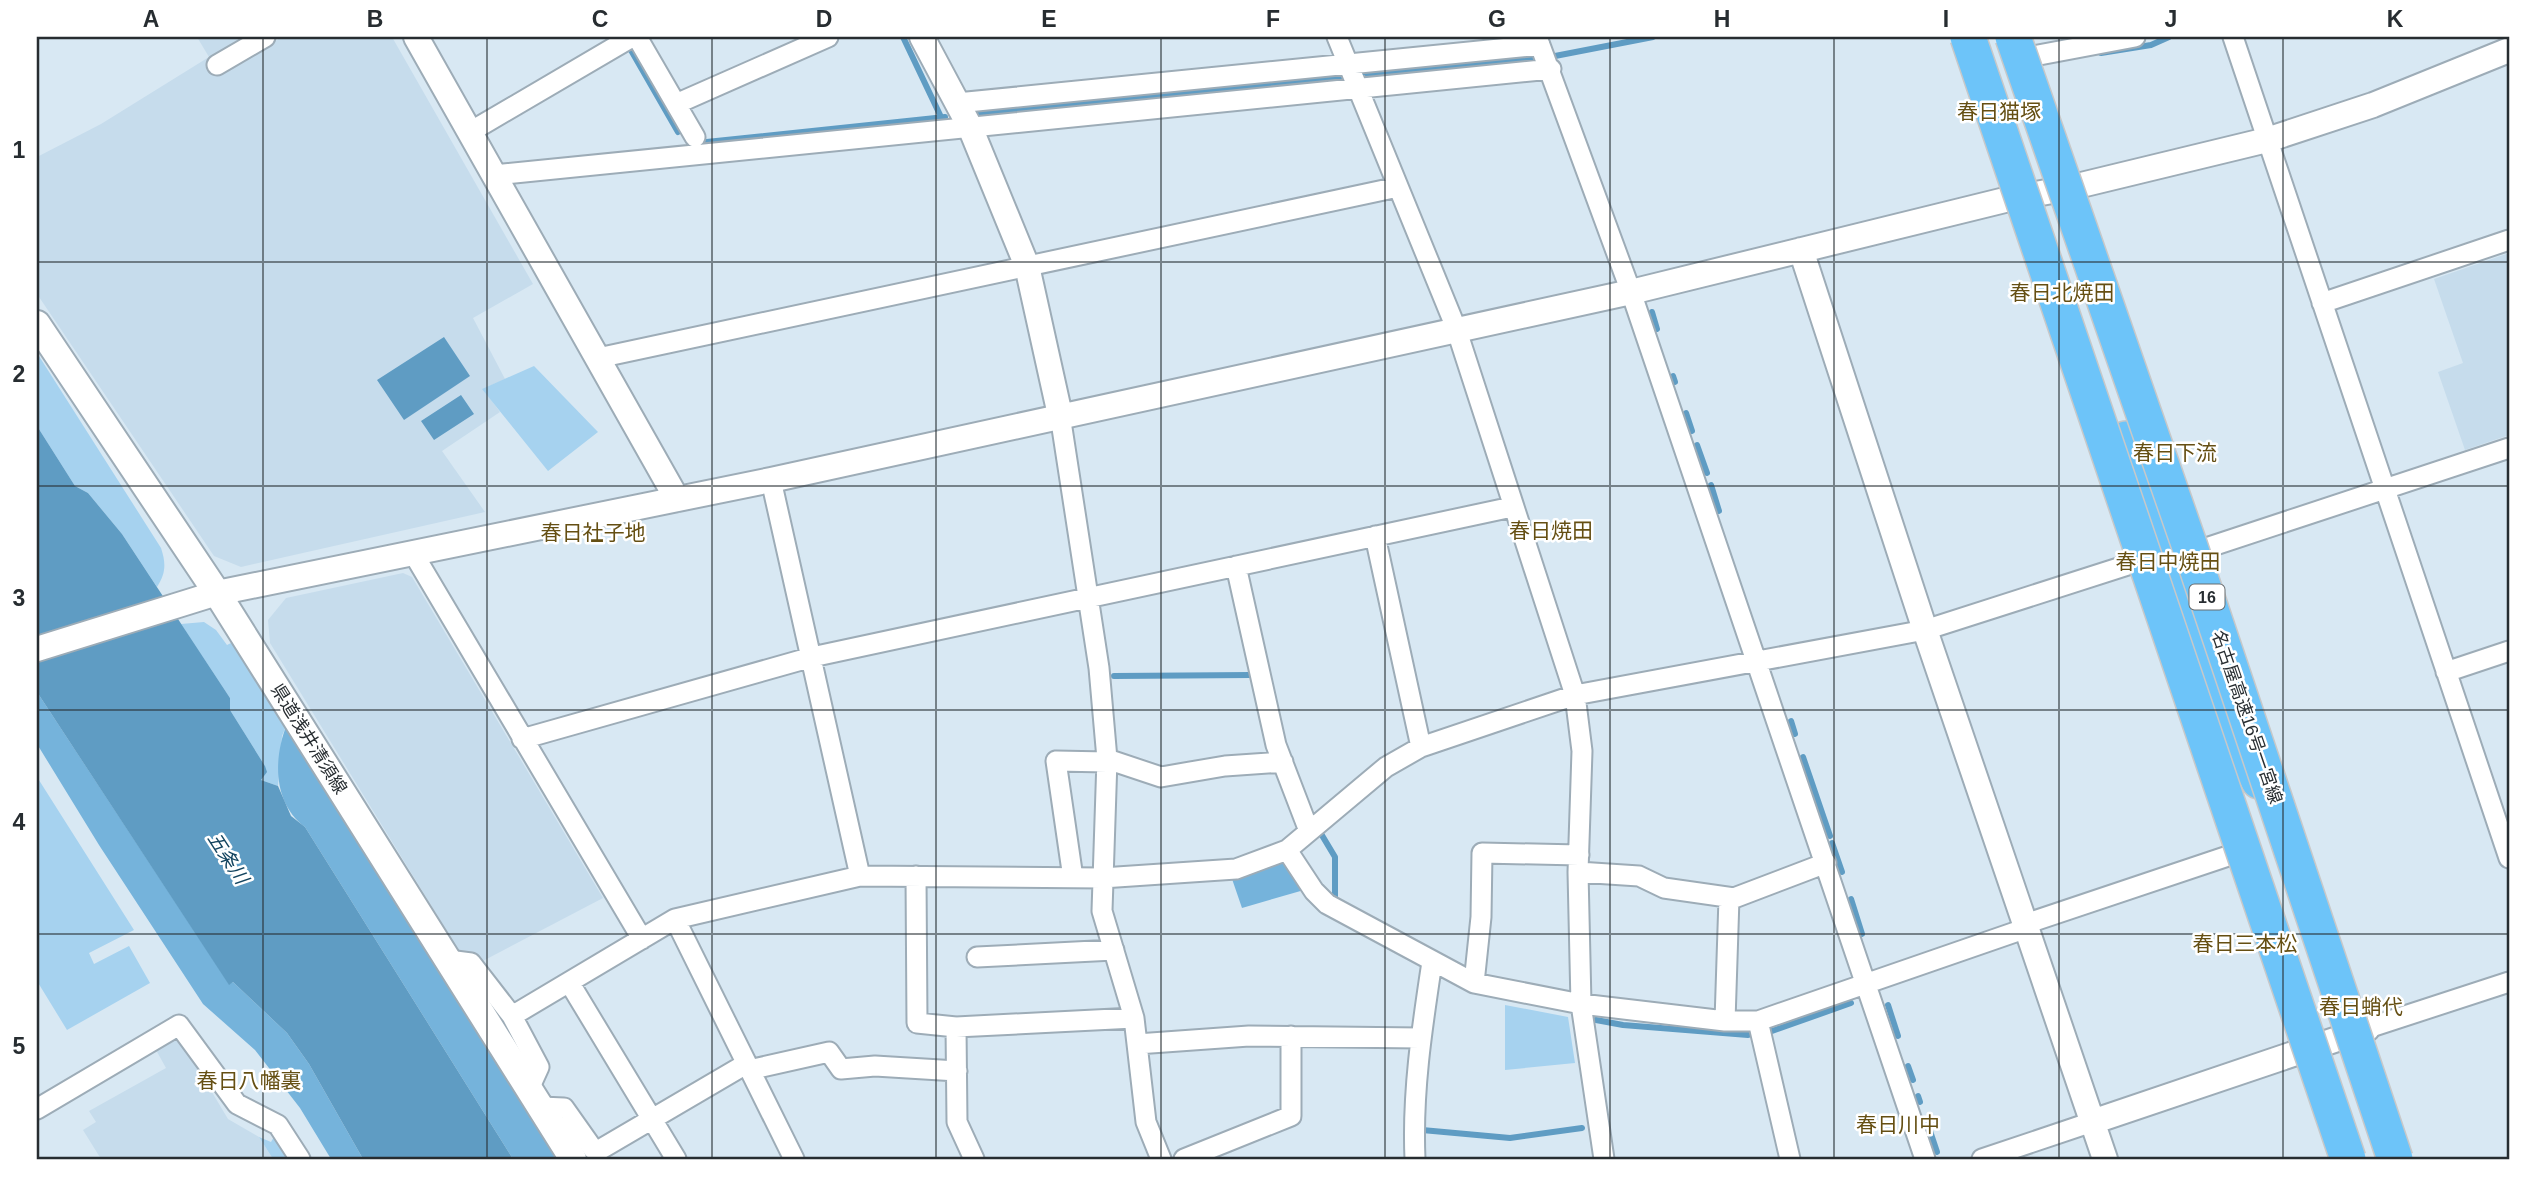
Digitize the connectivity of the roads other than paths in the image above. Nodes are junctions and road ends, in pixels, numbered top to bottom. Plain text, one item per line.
1 (265, 37) edge
2 (416, 37) edge
3 (635, 37) edge
4 (828, 37) edge
5 (922, 37) edge
6 (1337, 37) edge
7 (1968, 37) edge
8 (1991, 37) edge
9 (2133, 37) edge
10 (2233, 37) edge
11 (1539, 41) edge
12 (2020, 47) edge
13 (2509, 50) edge
14 (1348, 64) junction
15 (217, 65) dead end
16 (1551, 69) junction
17 (1358, 87) junction
18 (957, 103) junction
19 (676, 104) junction
20 (970, 127) junction
21 (470, 132) junction
22 (695, 136) dead end
23 (2267, 140) junction
24 (494, 175) junction
25 (1398, 187) junction
26 (2509, 240) edge
27 (1801, 250) junction
28 (1027, 266) junction
29 (1631, 292) junction
30 (2322, 303) junction
31 (37, 324) edge
32 (1456, 328) junction
33 (598, 358) junction
34 (1060, 415) junction
35 (2509, 448) edge
36 (771, 480) junction
37 (2385, 489) junction
38 (677, 499) junction
39 (1513, 507) junction
40 (1375, 536) junction
41 (2200, 551) dead end
42 (413, 553) junction
43 (2134, 563) dead end
44 (1236, 566) junction
45 (217, 593) junction
46 (1086, 598) junction
47 (1925, 630) junction
48 (37, 649) edge
49 (2509, 650) edge
50 (812, 657) junction
51 (1758, 661) junction
52 (2446, 672) junction
53 (1575, 695) junction
54 (522, 739) junction
55 (1422, 747) junction
56 (1107, 760) junction
57 (1283, 762) junction
58 (2213, 768) junction
59 (2503, 822) edge
60 (1309, 831) junction
61 (1287, 850) junction
62 (2234, 854) dead end
63 (2509, 858) edge
64 (1578, 863) junction
65 (1826, 863) junction
66 (860, 876) junction
67 (916, 876) junction
68 (1073, 878) junction
69 (1102, 878) junction
70 (1729, 898) junction
71 (675, 919) junction
72 (2026, 926) junction
73 (642, 939) junction
74 (1114, 950) junction
75 (977, 957) dead end
76 (448, 960) junction
77 (1432, 962) junction
78 (569, 982) junction
79 (1474, 982) junction
80 (2509, 982) edge
81 (1866, 984) junction
82 (1581, 1004) junction
83 (512, 1016) junction
84 (1134, 1018) junction
85 (1725, 1020) junction
86 (1758, 1020) junction
87 (956, 1027) junction
88 (2362, 1030) junction
89 (1291, 1036) junction
90 (1420, 1038) junction
91 (1137, 1044) junction
92 (748, 1067) junction
93 (957, 1071) junction
94 (535, 1098) junction
95 (37, 1109) edge
96 (652, 1119) junction
97 (2092, 1122) junction
98 (2402, 1155) edge
99 (300, 1159) edge
100 (573, 1159) edge
101 (676, 1159) edge
102 (794, 1159) edge
103 (974, 1159) edge
104 (1161, 1159) edge
105 (1184, 1159) edge
106 (1415, 1159) edge
107 (1604, 1159) edge
108 (1790, 1159) edge
109 (1925, 1159) edge
110 (1982, 1159) edge
111 (2105, 1159) edge
112 (2348, 1159) edge
113 (2370, 1159) edge

1 - 15 street
2 - 21 street
3 - 19 street
3 - 21 street
4 - 19 street
5 - 18 street
6 - 14 street
7 - 58 highway, bridge
8 - 88 highway
9 - 12 street
10 - 23 street
11 - 14 street
11 - 16 street
12 - 98 highway, 名古屋高速16号一宮線 / 16, bridge
13 - 23 street
14 - 17 street
14 - 18 street
16 - 17 street
16 - 29 street
17 - 20 street
17 - 25 street
18 - 20 street
19 - 22 street
20 - 24 street
20 - 28 street
21 - 24 street
23 - 27 street
23 - 30 street
24 - 33 street
25 - 28 street
25 - 32 street
26 - 30 street
27 - 29 street
27 - 47 street
28 - 33 street
28 - 34 street
29 - 32 street
29 - 51 street
30 - 37 street
31 - 45 main road, 県道浅井清須線
32 - 34 street
32 - 39 street
33 - 38 street
34 - 36 street
34 - 46 street
35 - 37 street
36 - 38 street
36 - 50 street
37 - 41 street
37 - 52 street
38 - 42 street
39 - 40 street
39 - 53 street
40 - 44 street
40 - 55 street
42 - 45 street
42 - 54 street
43 - 47 street
44 - 46 street
44 - 57 street
45 - 48 street
45 - 76 main road, 県道浅井清須線
46 - 50 street
46 - 56 street
47 - 51 street
47 - 72 street
49 - 52 street
50 - 54 street
50 - 66 street
51 - 53 street
51 - 65 street
52 - 59 street
53 - 55 street
53 - 64 street
54 - 73 street
55 - 60 street
56 - 57 street
56 - 68 street
56 - 69 street
57 - 60 street
58 - 112 highway, bridge
58 - 113 highway, bridge
59 - 63 street
60 - 61 street
61 - 69 street
61 - 77 street
62 - 72 street
64 - 70 street
64 - 79 street
64 - 82 street
65 - 70 street
65 - 81 street
66 - 67 street
66 - 71 street
67 - 68 street
67 - 87 street
68 - 69 street
69 - 74 street
70 - 85 street
71 - 73 street
71 - 92 street
72 - 81 street
72 - 97 street
73 - 78 street
74 - 75 street
74 - 84 street
76 - 83 street
76 - 94 main road, 県道浅井清須線
77 - 79 street
77 - 90 street
78 - 83 street
78 - 96 street
79 - 82 street
80 - 88 street
81 - 86 street
81 - 109 street
82 - 85 street
82 - 107 street
83 - 94 street
84 - 87 street
84 - 91 street
85 - 86 street
86 - 108 street
87 - 93 street
88 - 97 street
88 - 98 highway
89 - 90 street
89 - 91 street
89 - 105 street
90 - 106 street
91 - 104 street
92 - 93 street
92 - 96 street
92 - 102 street
93 - 103 street
94 - 96 street
94 - 100 main road, 県道浅井清須線
95 - 99 street
96 - 101 street
97 - 110 street
97 - 111 street

